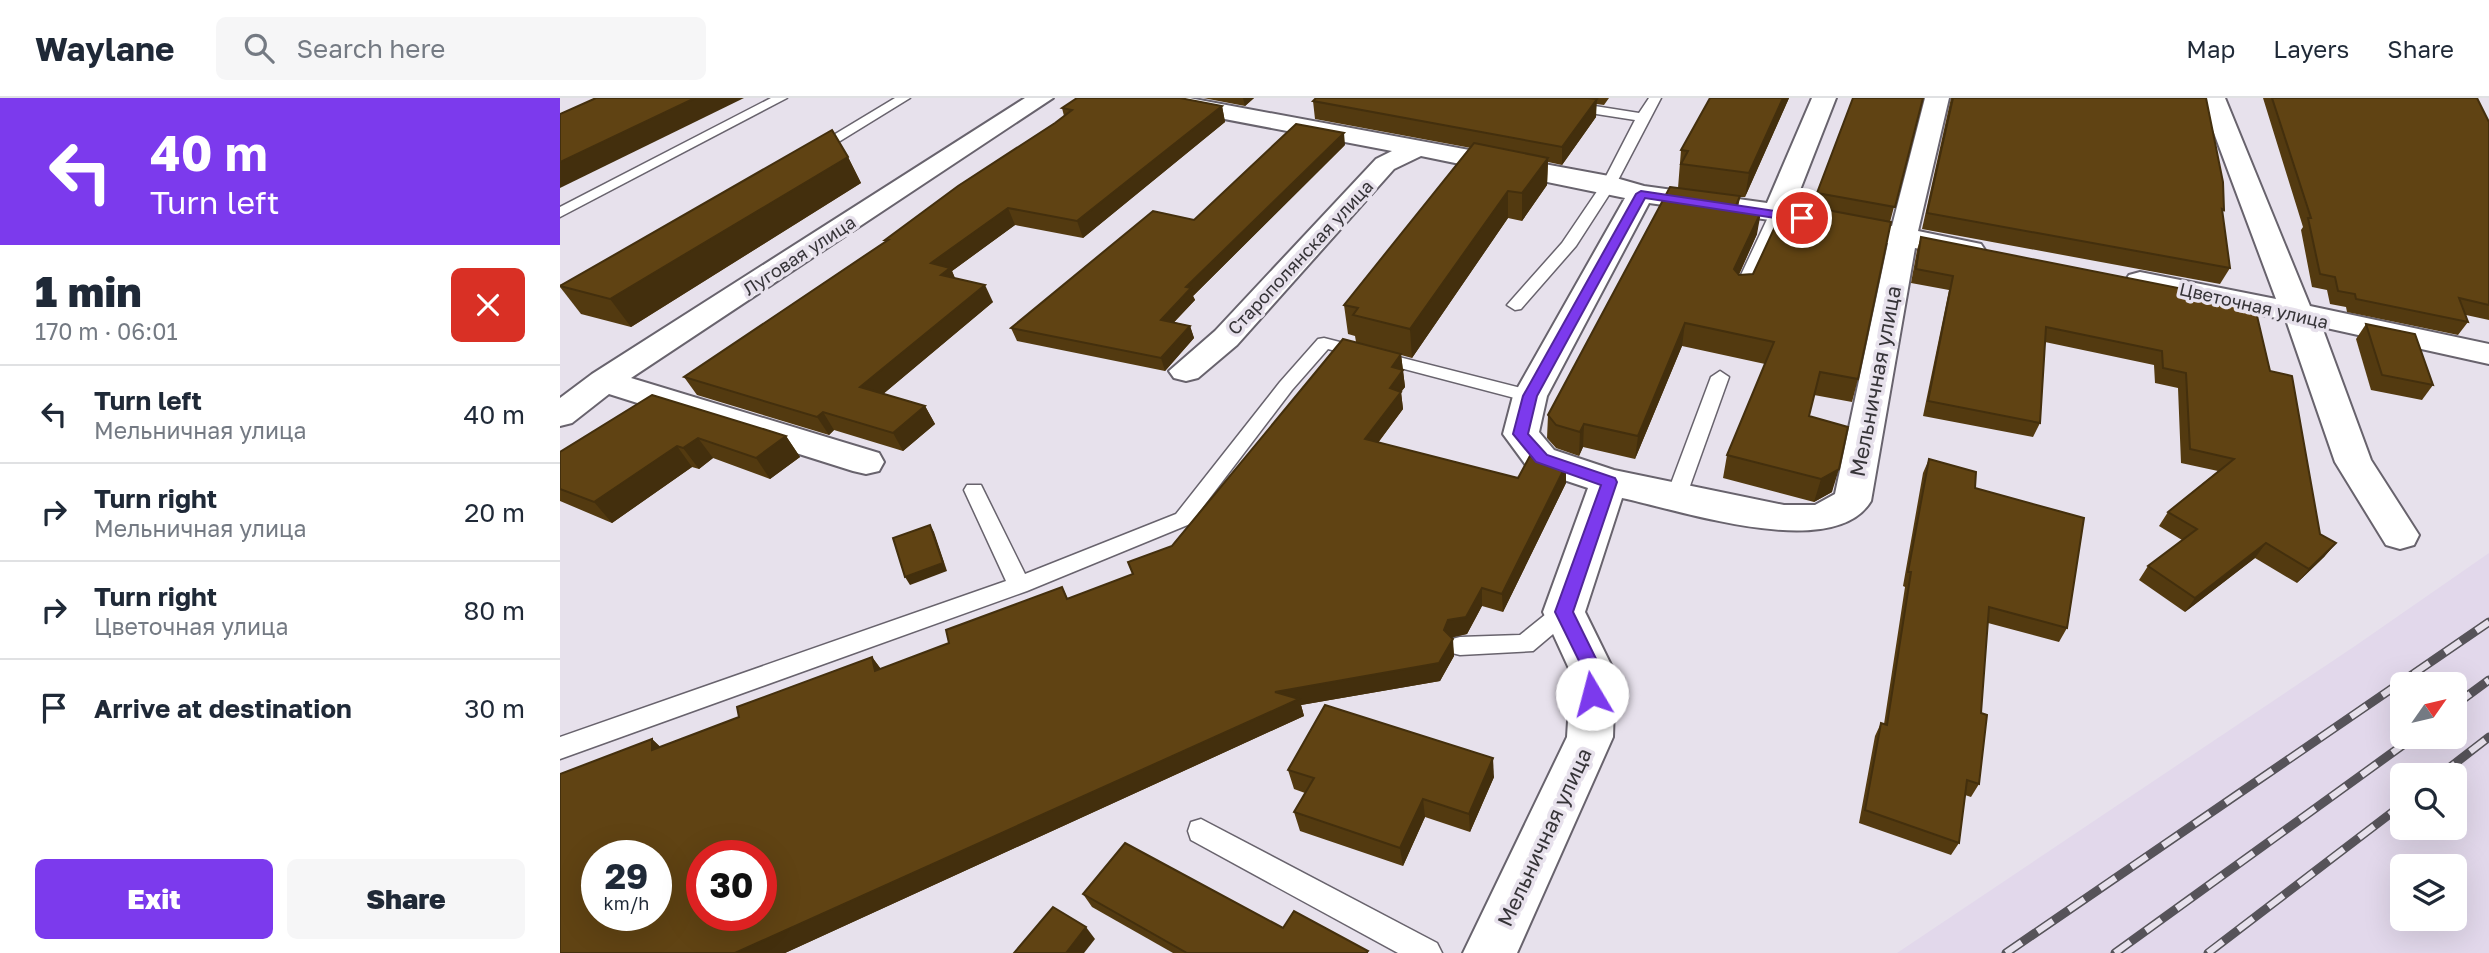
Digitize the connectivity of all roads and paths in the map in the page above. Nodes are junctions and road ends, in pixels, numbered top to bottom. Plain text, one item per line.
1 (781, 98) edge
2 (904, 98) edge
3 (1041, 98) edge
4 (1151, 98) edge
5 (1519, 98) edge
6 (1655, 98) edge
7 (1824, 98) edge
8 (1937, 98) edge
9 (2213, 98) edge
10 (1643, 117) junction
11 (1418, 148) junction
12 (798, 160) edge
13 (1609, 184) junction
14 (1641, 194) junction
15 (560, 213) edge
16 (1777, 213) junction
17 (1903, 237) junction
18 (1997, 255) edge
19 (2118, 277) edge
20 (1741, 292) edge
21 (1516, 305) dead end
22 (2297, 313) junction
23 (2489, 354) edge
24 (1186, 371) dead end
25 (1720, 377) dead end
26 (604, 382) junction
27 (1530, 396) junction
28 (560, 415) edge
29 (866, 462) dead end
30 (1609, 482) junction
31 (974, 490) dead end
32 (1676, 497) junction
33 (2400, 535) dead end
34 (1019, 585) junction
35 (1564, 612) junction
36 (1460, 646) dead end
37 (560, 748) edge
38 (1201, 831) dead end
39 (1427, 953) edge
40 (1490, 953) edge

1 - 15 lane
2 - 12 lane
3 - 26 street, Луговая улица
4 - 11 street
5 - 10 lane
6 - 10 lane
7 - 16 street
8 - 17 street, Мельничная улица
9 - 22 street
10 - 13 lane
11 - 13 street
11 - 24 street, Старополянская улица
13 - 14 street
13 - 21 lane
14 - 16 street
14 - 27 street, Мельничная улица
16 - 17 street
16 - 20 lane
17 - 18 street
17 - 32 street, Мельничная улица
19 - 22 street, Цветочная улица
22 - 23 street, Цветочная улица
22 - 33 street
25 - 32 lane
26 - 28 street, Луговая улица
26 - 29 street
27 - 30 street, Мельничная улица
27 - 34 lane
30 - 32 street, Мельничная улица
30 - 35 street
31 - 34 lane
34 - 37 lane
35 - 36 lane
35 - 40 street, Мельничная улица
38 - 39 lane

